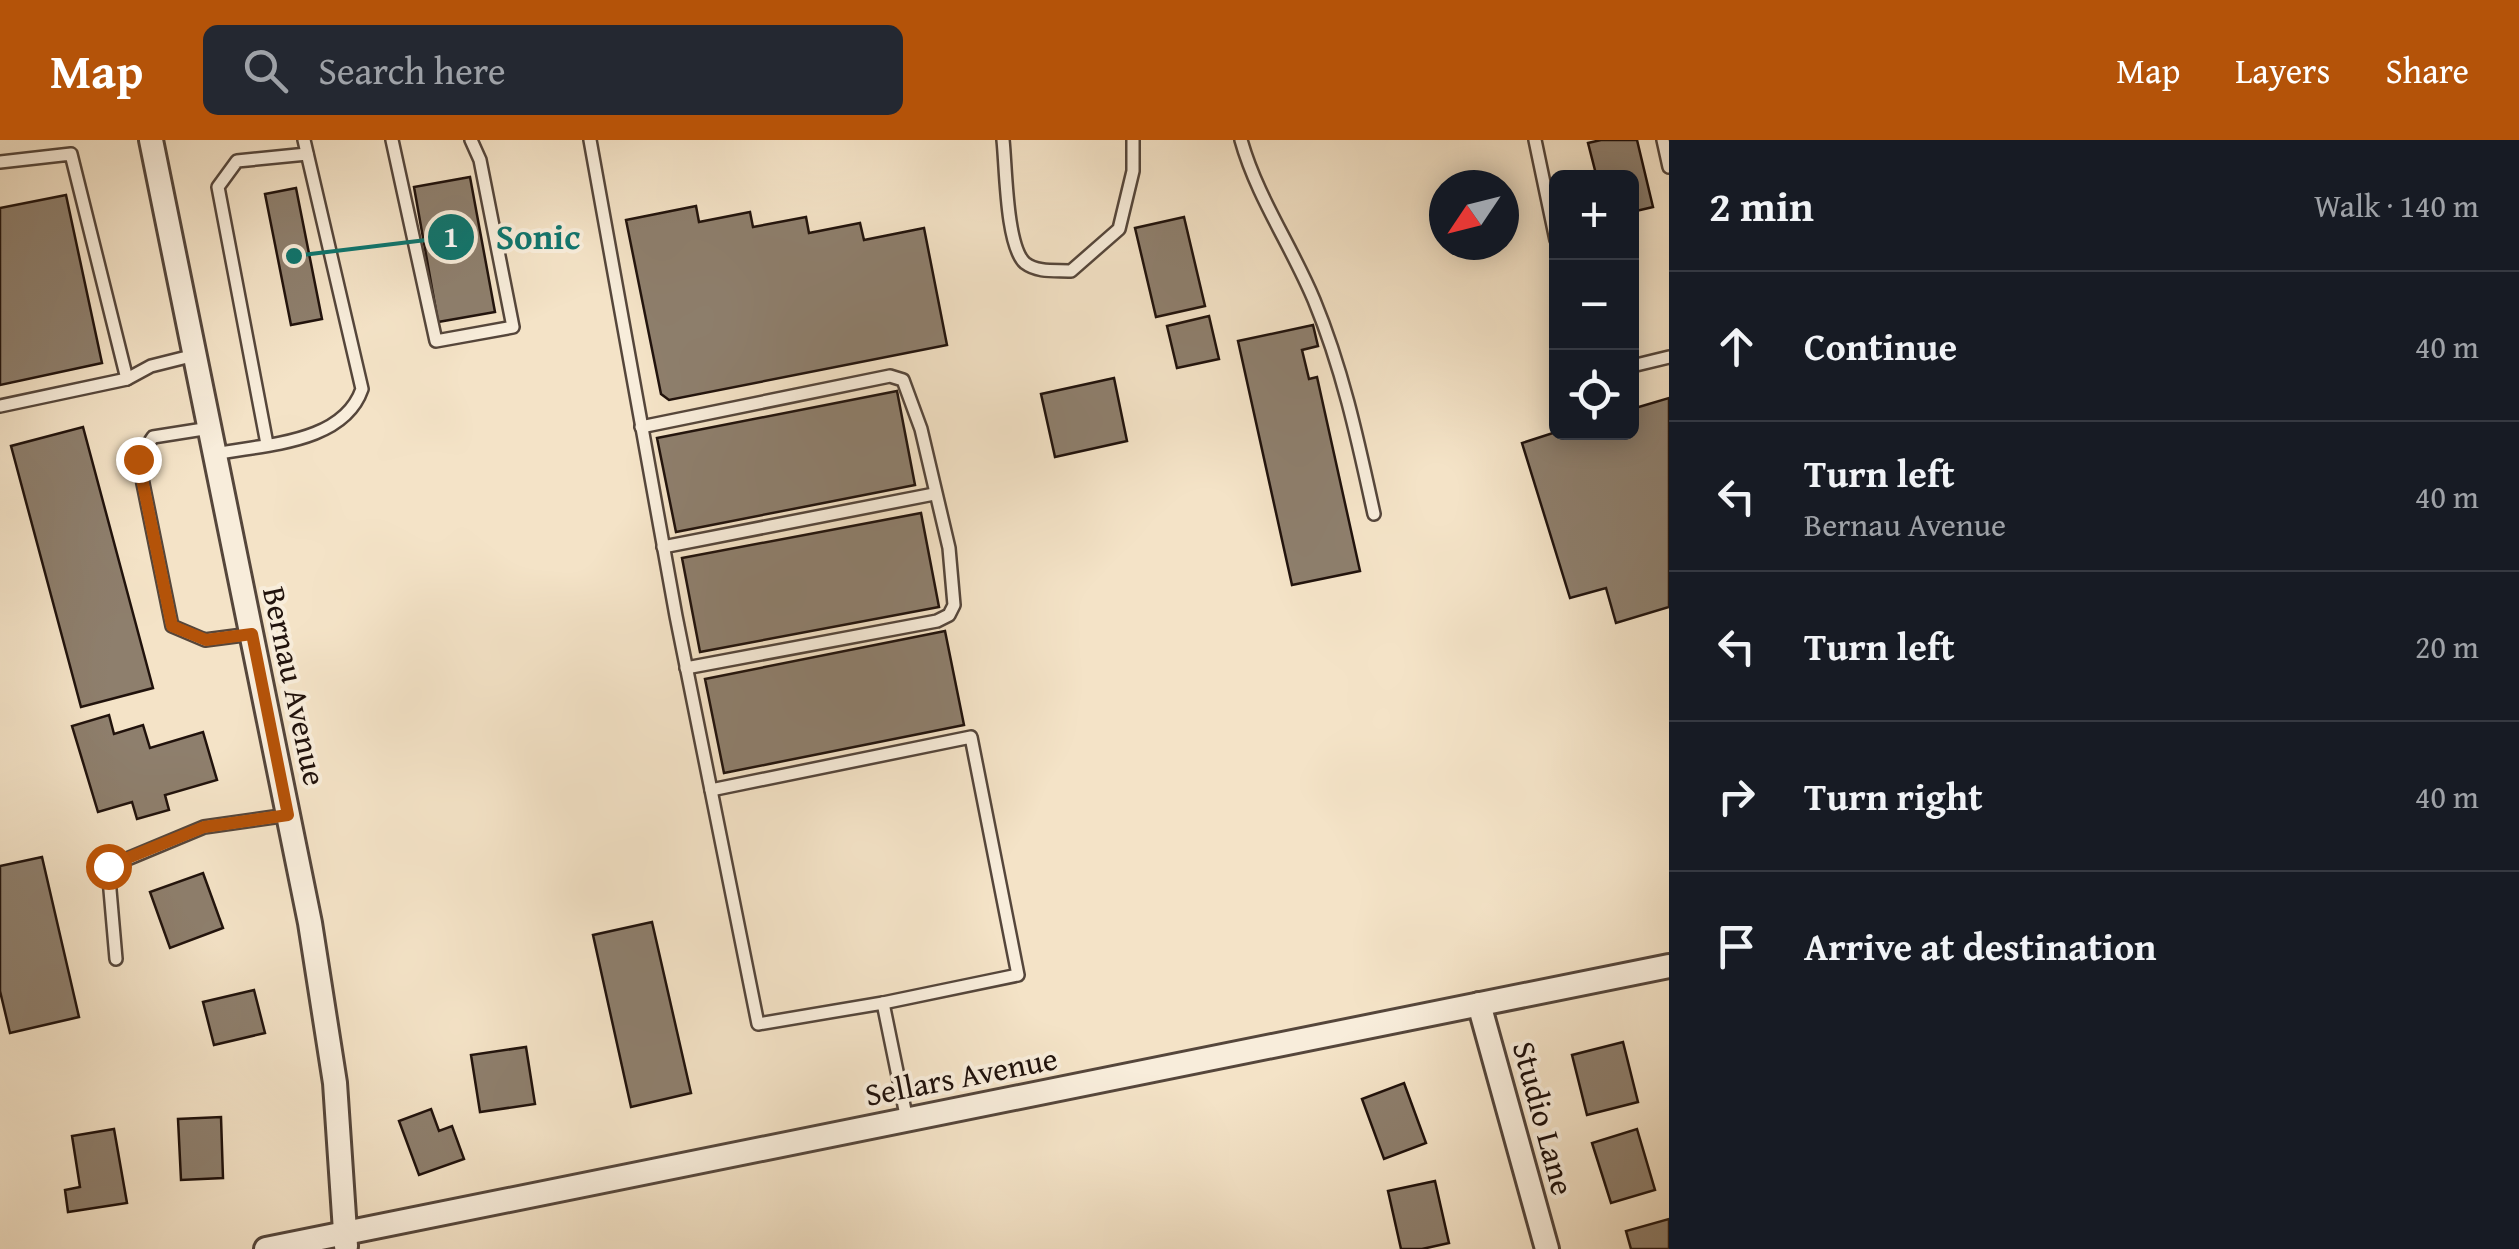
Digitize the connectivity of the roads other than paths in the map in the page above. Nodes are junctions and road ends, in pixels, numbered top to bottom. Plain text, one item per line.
1 (151, 140) edge
2 (304, 140) edge
3 (392, 140) edge
4 (471, 140) edge
5 (590, 140) edge
6 (1003, 140) edge
7 (1134, 140) edge
8 (1241, 140) edge
9 (1536, 140) edge
10 (1663, 140) edge
11 (307, 154) junction
12 (0, 162) edge
13 (1669, 167) edge
14 (1549, 205) edge
15 (195, 355) junction
16 (1669, 357) edge
17 (1639, 364) edge
18 (128, 379) junction
19 (0, 406) edge
20 (641, 427) junction
21 (210, 428) junction
22 (267, 444) junction
23 (214, 454) junction
24 (934, 494) junction
25 (1374, 514) dead end
26 (663, 547) junction
27 (252, 634) junction
28 (686, 668) junction
29 (711, 790) junction
30 (288, 815) junction
31 (116, 959) dead end
32 (1669, 966) edge
33 (883, 1002) junction
34 (1479, 1004) junction
35 (907, 1120) junction
36 (346, 1241) edge
37 (266, 1249) edge
38 (1547, 1249) edge

1 - 15 street, Bernau Avenue
2 - 11 lane
3 - 4 lane
5 - 20 lane
6 - 7 lane
8 - 25 lane
9 - 14 lane
10 - 13 lane
11 - 22 lane
11 - 22 lane
12 - 18 lane
15 - 18 lane
15 - 21 street, Bernau Avenue
16 - 17 lane
18 - 19 lane
20 - 24 lane
20 - 26 lane
21 - 23 street, Bernau Avenue
21 - 27 lane
22 - 23 lane
23 - 27 street, Bernau Avenue
24 - 26 lane
24 - 28 lane
26 - 28 lane
27 - 30 street, Bernau Avenue
28 - 29 lane
29 - 33 lane
29 - 33 lane
30 - 31 lane
30 - 36 street, Bernau Avenue
32 - 34 street, Sellars Avenue
33 - 35 lane
34 - 35 street, Sellars Avenue
34 - 38 street, Studio Lane
35 - 36 street, Sellars Avenue
36 - 37 street, Sellars Avenue

